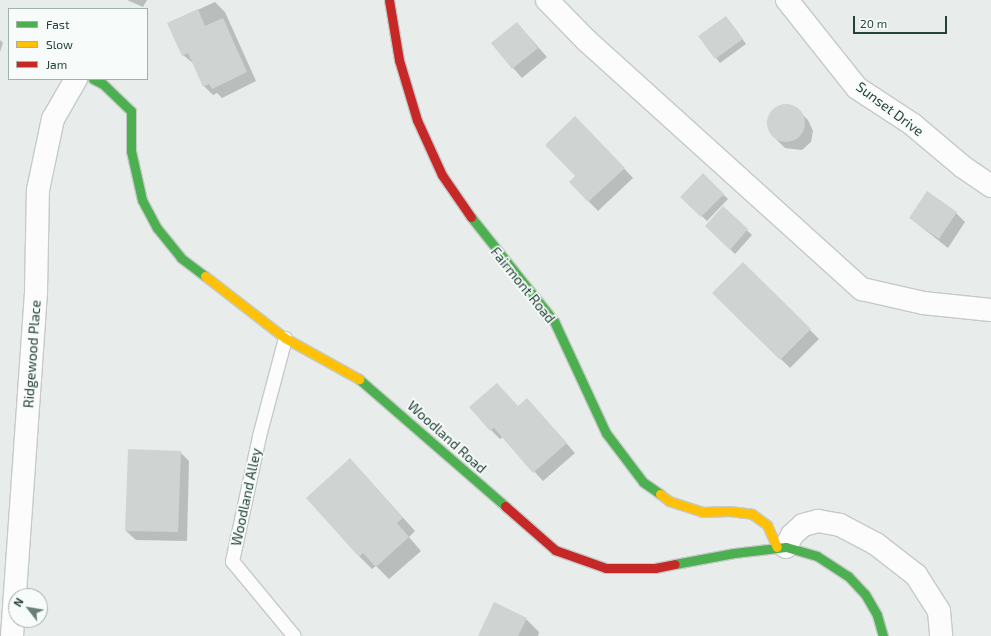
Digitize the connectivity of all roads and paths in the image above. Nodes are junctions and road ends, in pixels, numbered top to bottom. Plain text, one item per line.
1 (389, 0) edge
2 (547, 0) edge
3 (788, 0) edge
4 (75, 80) edge
5 (95, 80) edge
6 (991, 186) edge
7 (991, 310) edge
8 (285, 338) junction
9 (782, 547) junction
10 (12, 636) edge
11 (294, 636) edge
12 (883, 636) edge
13 (942, 636) edge

1 - 9 street, Fairmont Road
2 - 7 street
3 - 6 street, Sunset Drive
4 - 10 street, Ridgewood Place
5 - 8 street, Woodland Road
8 - 9 street, Woodland Road
8 - 11 lane, Woodland Alley
9 - 12 street, Woodland Road
9 - 13 street

